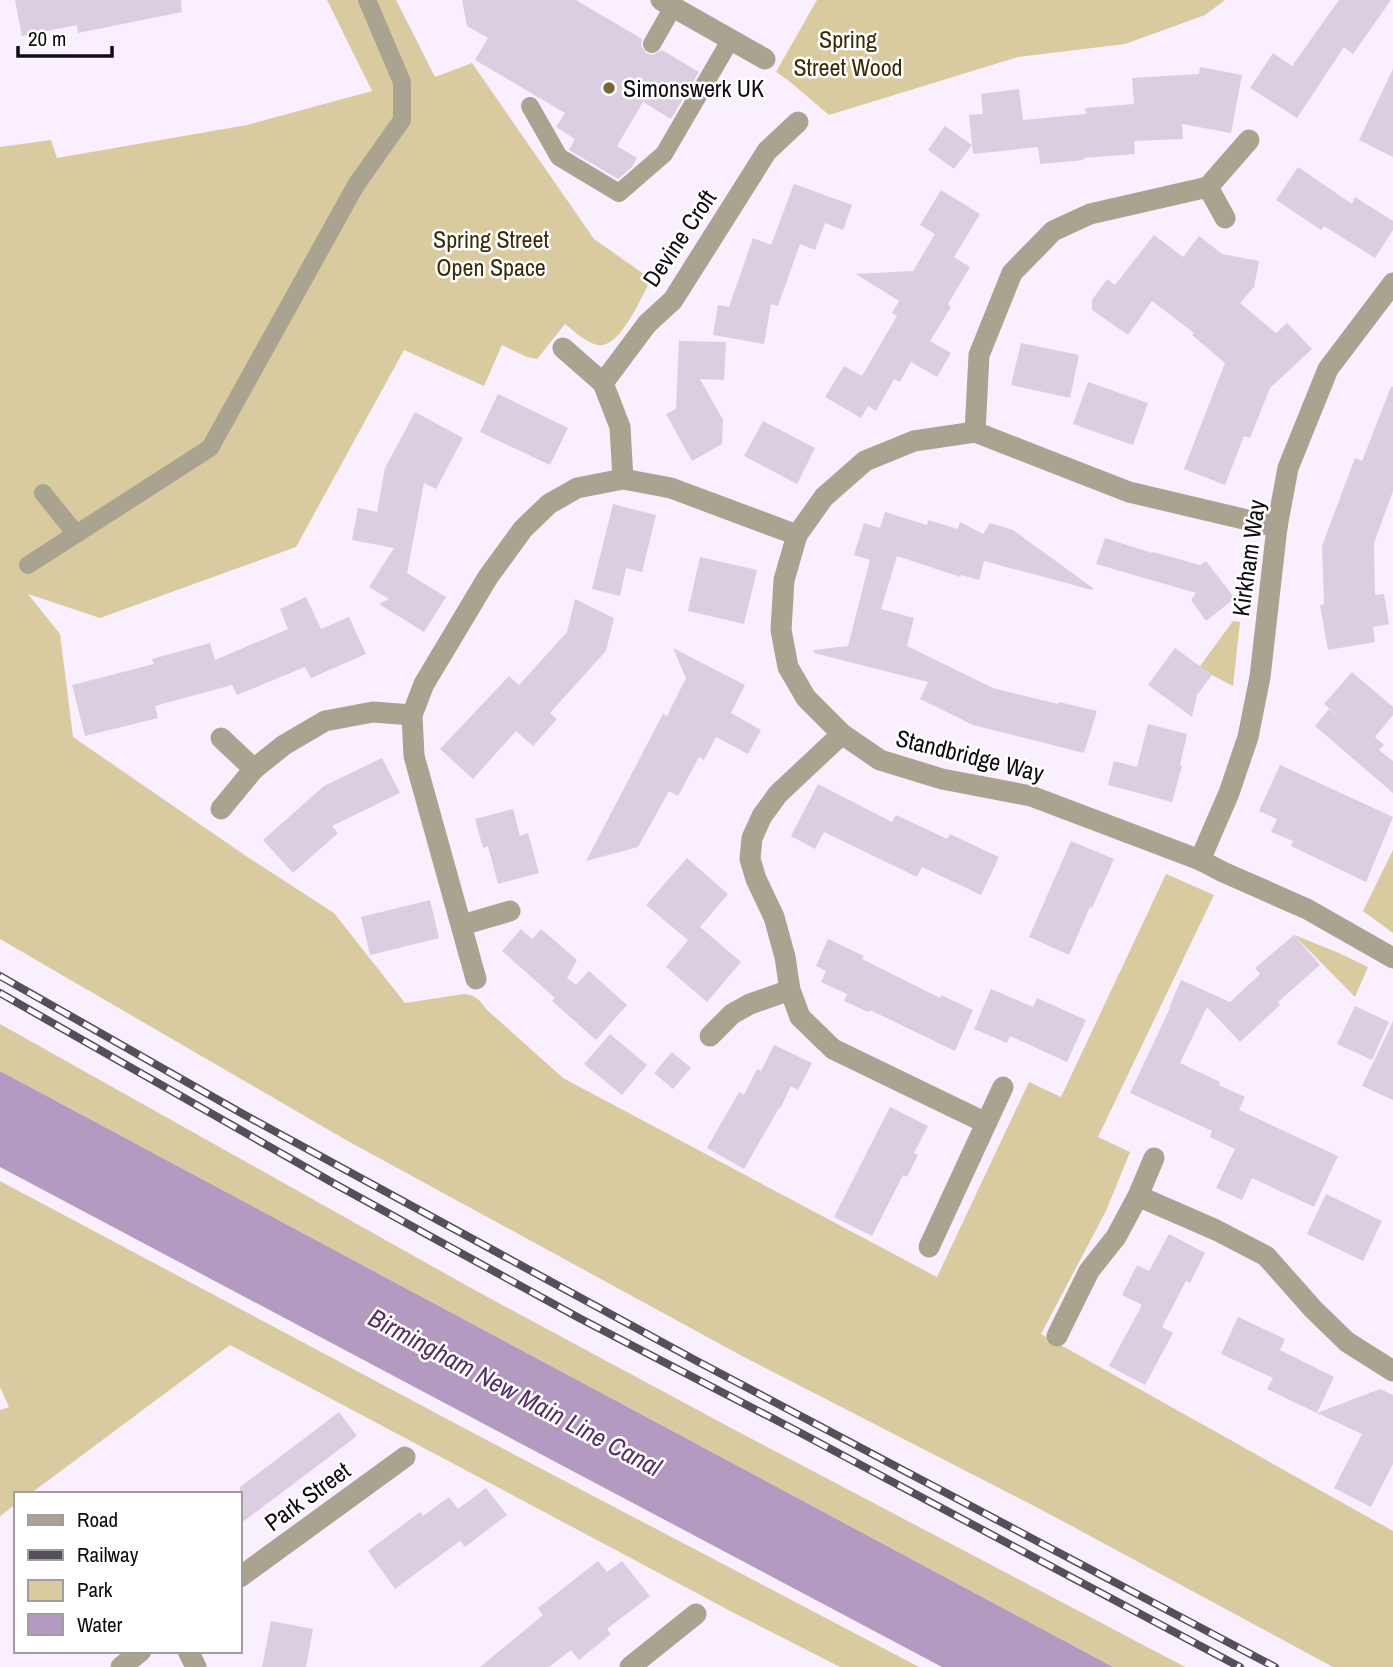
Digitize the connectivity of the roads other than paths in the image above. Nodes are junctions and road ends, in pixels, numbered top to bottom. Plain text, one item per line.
1 (367, 0) edge
2 (667, 3) edge
3 (731, 39) junction
4 (652, 44) dead end
5 (765, 58) dead end
6 (530, 106) dead end
7 (798, 122) dead end
8 (1250, 140) dead end
9 (1208, 187) junction
10 (1224, 218) dead end
11 (1393, 283) edge
12 (562, 348) dead end
13 (603, 383) junction
14 (975, 432) junction
15 (623, 479) junction
16 (43, 493) dead end
17 (1277, 527) junction
18 (76, 534) junction
19 (797, 535) junction
20 (28, 565) dead end
21 (412, 715) junction
22 (842, 734) junction
23 (221, 738) dead end
24 (254, 769) junction
25 (221, 809) dead end
26 (1200, 860) junction
27 (510, 911) dead end
28 (462, 925) junction
29 (1393, 958) edge
30 (475, 979) dead end
31 (790, 990) junction
32 (710, 1036) dead end
33 (1003, 1087) dead end
34 (986, 1123) junction
35 (1154, 1158) dead end
36 (1138, 1196) junction
37 (929, 1247) dead end
38 (1057, 1336) dead end
39 (1393, 1371) edge
40 (405, 1457) dead end
41 (242, 1576) edge
42 (696, 1614) dead end
43 (138, 1653) edge
44 (121, 1667) edge
45 (630, 1667) edge

1 - 18 lane
2 - 3 street
2 - 4 lane
3 - 5 street
3 - 6 lane
7 - 13 street, Devine Croft
8 - 9 street
9 - 10 street
9 - 14 street
11 - 17 street, Kirkham Way
12 - 13 street
13 - 15 street
14 - 17 street, Standbridge Way
14 - 19 street, Standbridge Way
15 - 19 street
15 - 21 street
16 - 18 lane
17 - 26 street, Kirkham Way
18 - 20 lane
19 - 22 street, Standbridge Way
21 - 24 street
21 - 28 street
22 - 26 street, Standbridge Way
22 - 31 street
23 - 24 street
24 - 25 street
26 - 29 street, Standbridge Way
27 - 28 street
28 - 30 street
31 - 32 street
31 - 34 street
33 - 34 street
34 - 37 street
35 - 36 street
36 - 38 street
36 - 39 street
40 - 41 street, Park Street
42 - 45 street
43 - 44 street

